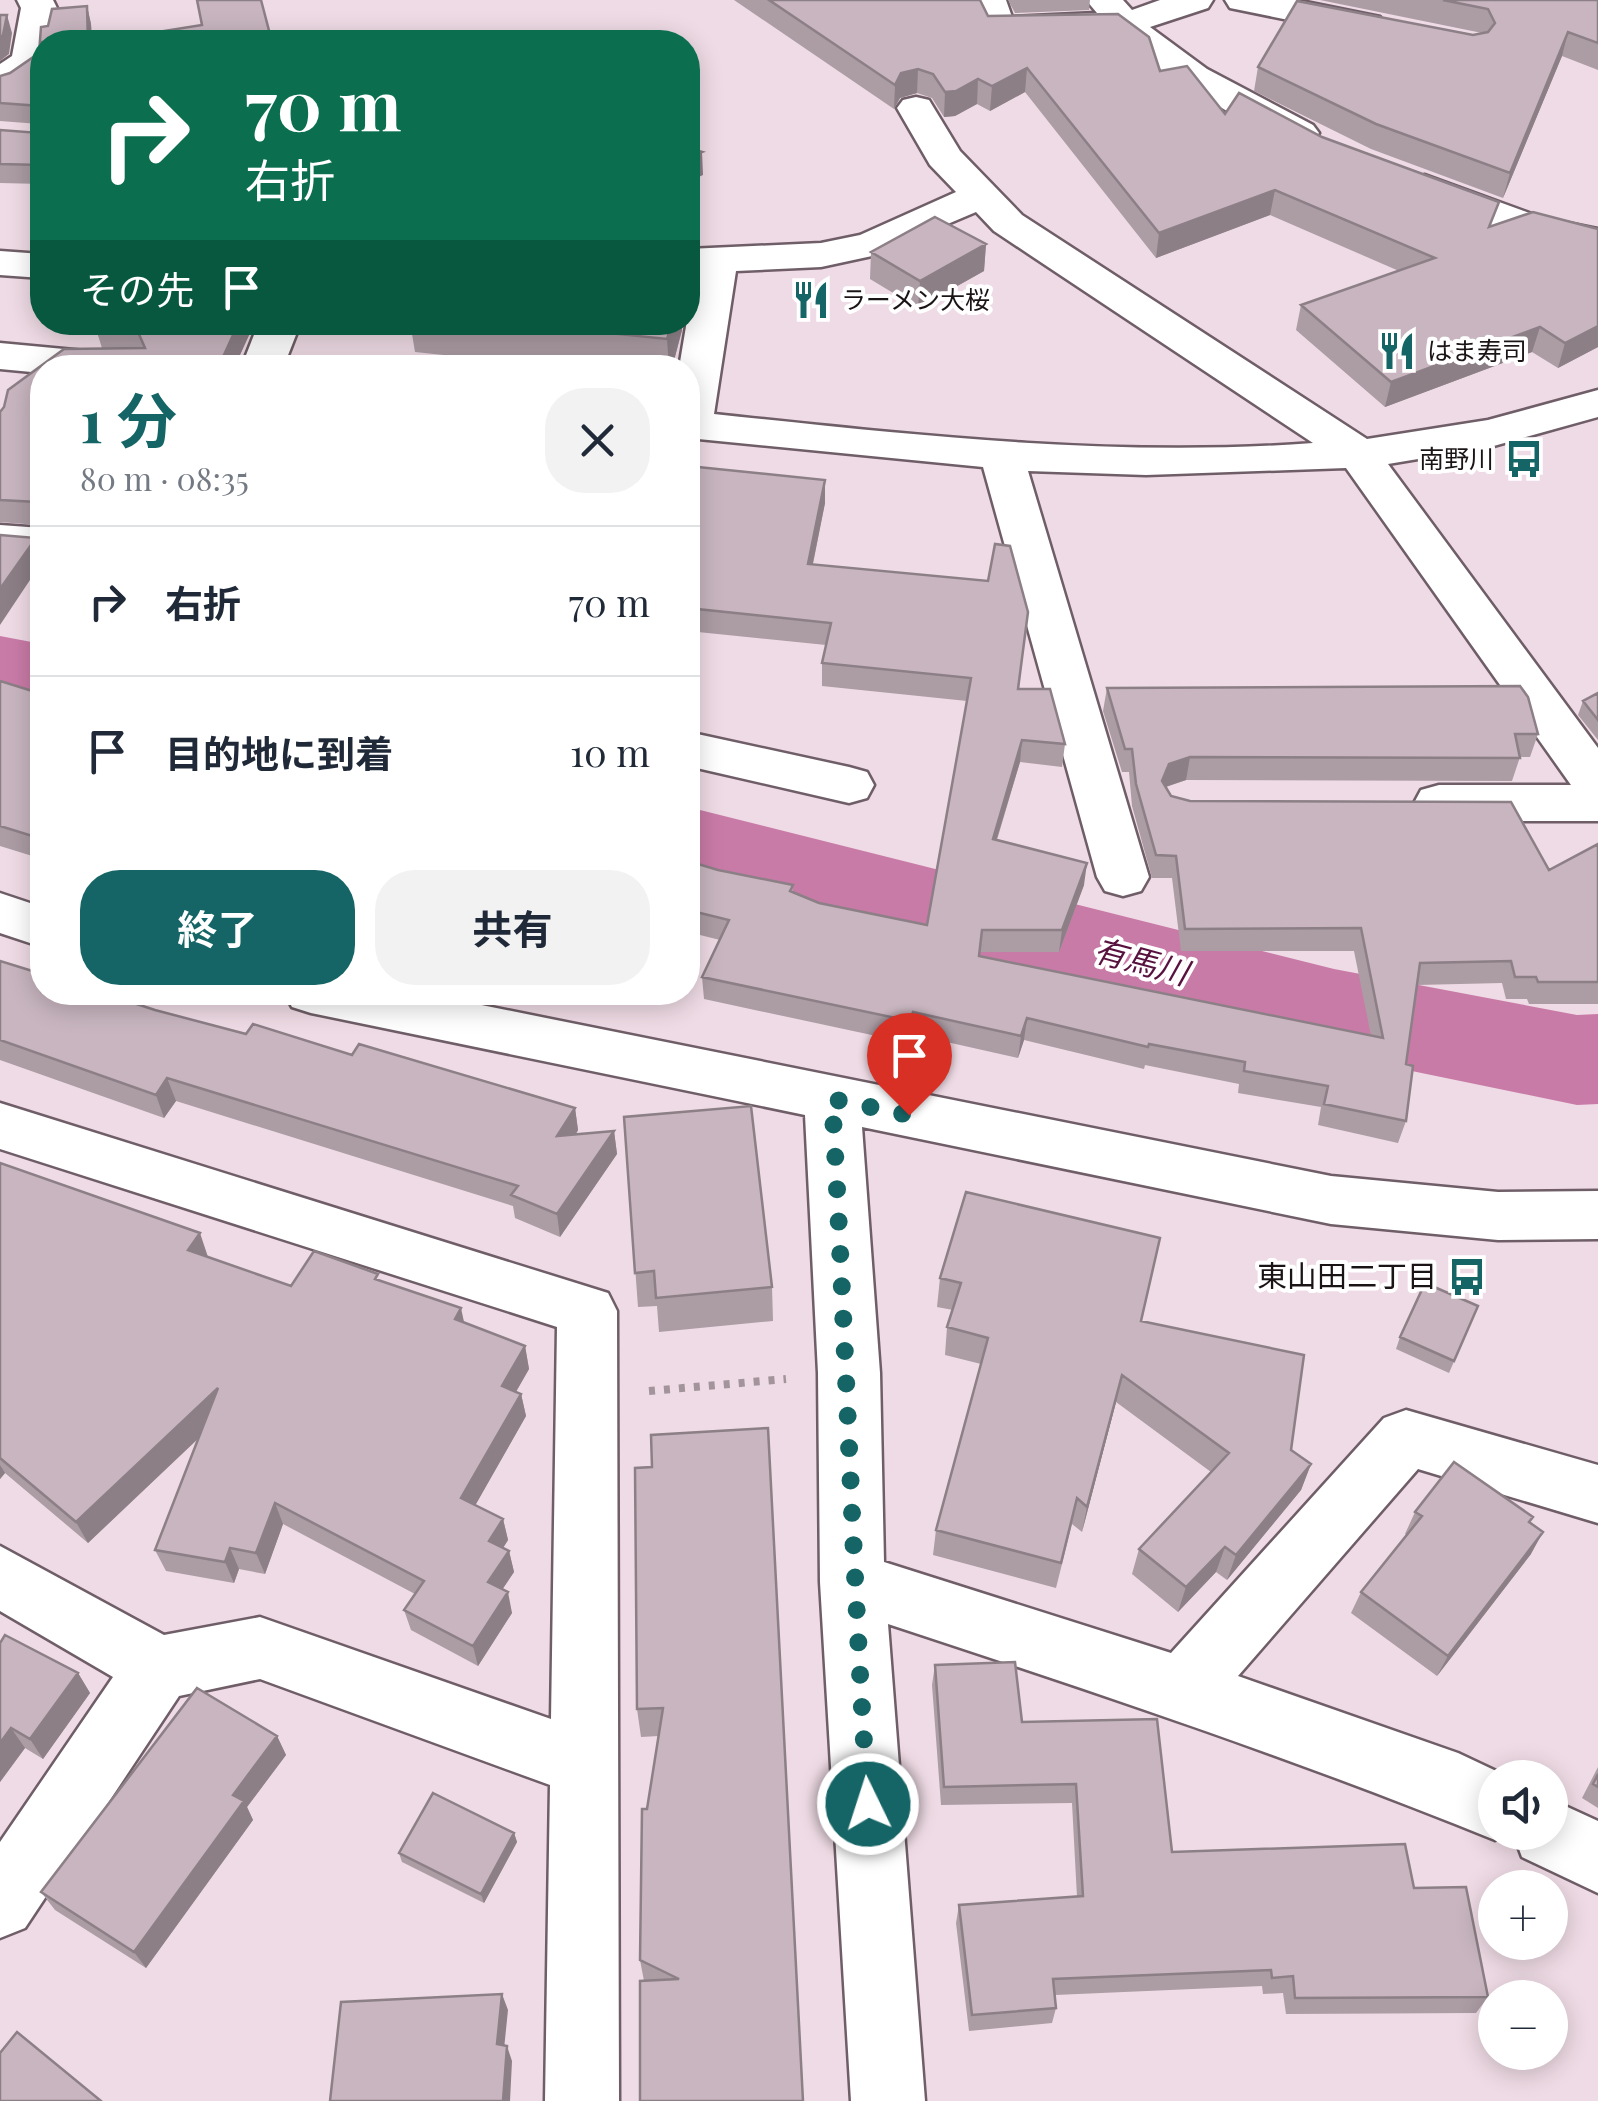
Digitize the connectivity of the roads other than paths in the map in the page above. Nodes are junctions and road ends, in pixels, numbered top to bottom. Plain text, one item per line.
1 (988, 0) edge
2 (1195, 0) edge
3 (1242, 0) edge
4 (37, 4) edge
5 (1116, 11) edge
6 (33, 30) edge
7 (1393, 30) edge
8 (30, 54) edge
9 (0, 81) edge
10 (916, 108) dead end
11 (1334, 149) edge
12 (1384, 172) edge
13 (980, 196) junction
14 (1598, 241) edge
15 (702, 260) edge
16 (0, 263) edge
17 (30, 265) edge
18 (700, 285) edge
19 (0, 356) edge
20 (30, 359) edge
21 (1594, 407) edge
22 (700, 426) edge
23 (1357, 452) junction
24 (1001, 454) junction
25 (0, 540) edge
26 (30, 541) edge
27 (700, 752) edge
28 (849, 785) dead end
29 (1598, 785) edge
30 (1402, 803) edge
31 (1598, 804) edge
32 (1123, 877) dead end
33 (0, 913) edge
34 (30, 923) edge
35 (373, 1005) edge
36 (832, 1099) junction
37 (0, 1126) edge
38 (1598, 1215) edge
39 (1598, 1494) edge
40 (0, 1576) edge
41 (852, 1582) junction
42 (159, 1668) junction
43 (1183, 1689) junction
44 (584, 1764) junction
45 (1478, 1797) edge
46 (1568, 1842) edge
47 (1598, 1858) edge
48 (0, 1903) edge
49 (582, 2101) edge
50 (888, 2101) edge

1 - 5 street
2 - 5 street
3 - 7 street
4 - 6 street
5 - 11 street
8 - 9 street
10 - 13 street
12 - 14 street
13 - 15 street
13 - 23 street
15 - 18 street
16 - 17 street
19 - 20 street
21 - 23 street
22 - 24 street
23 - 24 street
23 - 29 street
24 - 32 street
25 - 26 street
27 - 28 street
30 - 31 street
33 - 34 street
35 - 36 street
36 - 38 street
36 - 41 street
37 - 44 street
39 - 43 street
40 - 42 street
41 - 43 street
41 - 50 street
42 - 44 street
42 - 48 street
43 - 45 street
44 - 49 street
46 - 47 street

